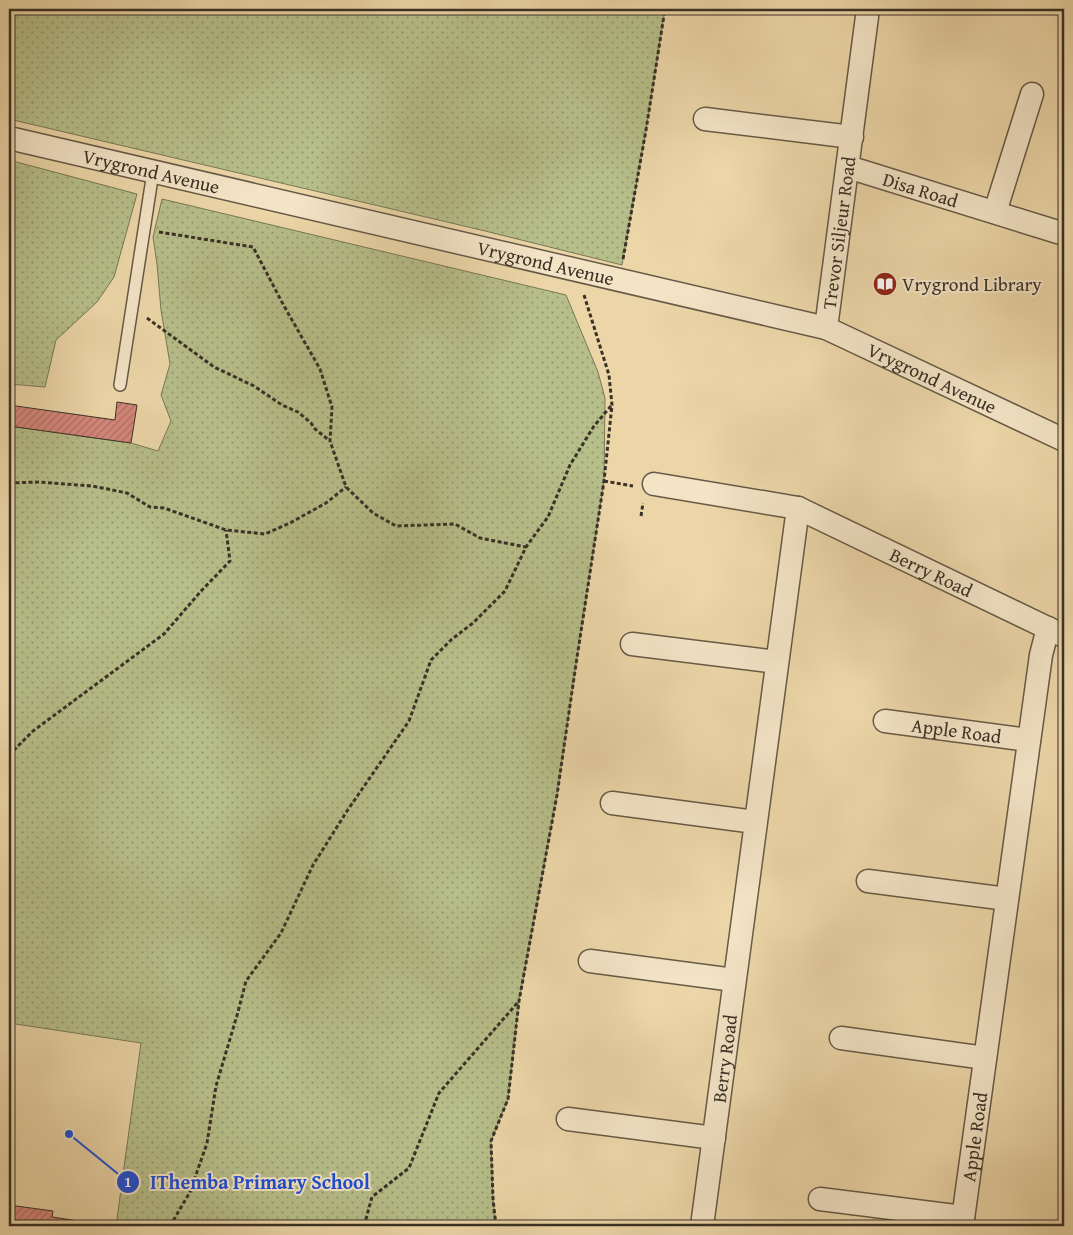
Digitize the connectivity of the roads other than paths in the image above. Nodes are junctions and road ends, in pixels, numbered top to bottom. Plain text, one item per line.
1 (868, 9) edge
2 (1032, 94) dead end
3 (704, 119) dead end
4 (852, 137) junction
5 (9, 138) edge
6 (848, 167) junction
7 (153, 172) junction
8 (995, 212) junction
9 (1064, 234) edge
10 (826, 328) junction
11 (120, 385) dead end
12 (1064, 440) edge
13 (654, 484) dead end
14 (798, 508) junction
15 (1056, 632) edge
16 (632, 644) dead end
17 (777, 662) junction
18 (885, 721) dead end
19 (1029, 740) junction
20 (612, 803) dead end
21 (756, 822) junction
22 (868, 881) dead end
23 (1007, 899) junction
24 (590, 961) dead end
25 (734, 980) junction
26 (841, 1038) dead end
27 (985, 1058) junction
28 (568, 1119) dead end
29 (714, 1138) junction
30 (820, 1199) dead end
31 (963, 1222) edge
32 (702, 1226) edge

1 - 4 street, Trevor Siljeur Road
2 - 8 street
3 - 4 street, Trevor Siljeur Road
4 - 6 street, Trevor Siljeur Road
5 - 7 street, Vrygrond Avenue
6 - 8 street, Disa Road
6 - 10 street, Trevor Siljeur Road
7 - 10 street, Vrygrond Avenue
7 - 11 lane
8 - 9 street, Disa Road
10 - 12 street, Vrygrond Avenue
13 - 14 street, Berry Road
14 - 15 street, Berry Road
14 - 17 street, Berry Road
15 - 19 street, Apple Road
16 - 17 street
17 - 21 street, Berry Road
18 - 19 street, Apple Road
19 - 23 street, Apple Road
20 - 21 street
21 - 25 street, Berry Road
22 - 23 street
23 - 27 street, Apple Road
24 - 25 street
25 - 29 street, Berry Road
26 - 27 street
27 - 31 street, Apple Road
28 - 29 street
29 - 32 street, Berry Road
30 - 31 street, Apple Road

